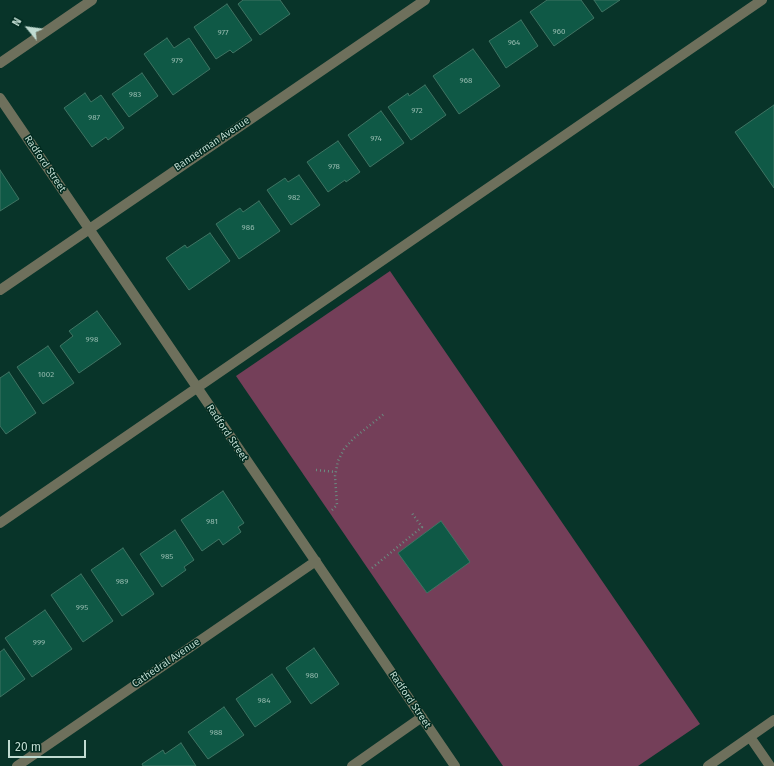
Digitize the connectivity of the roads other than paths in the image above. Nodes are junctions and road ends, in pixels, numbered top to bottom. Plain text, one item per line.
1 (92, 0) edge
2 (425, 0) edge
3 (762, 0) edge
4 (0, 63) edge
5 (0, 98) edge
6 (89, 228) junction
7 (0, 290) edge
8 (196, 388) junction
9 (0, 523) edge
10 (316, 561) junction
11 (422, 717) junction
12 (774, 720) edge
13 (750, 737) junction
14 (17, 766) edge
15 (352, 766) edge
16 (455, 766) edge
17 (708, 766) edge
18 (770, 766) edge

1 - 4 street
2 - 6 street, Bannerman Avenue
3 - 8 street
5 - 6 street, Radford Street
6 - 7 street, Bannerman Avenue
6 - 8 street, Radford Street
8 - 9 street
8 - 10 street, Radford Street
10 - 11 street, Radford Street
10 - 14 street, Cathedral Avenue
11 - 15 street
11 - 16 street, Radford Street
12 - 13 street
13 - 17 street
13 - 18 street

